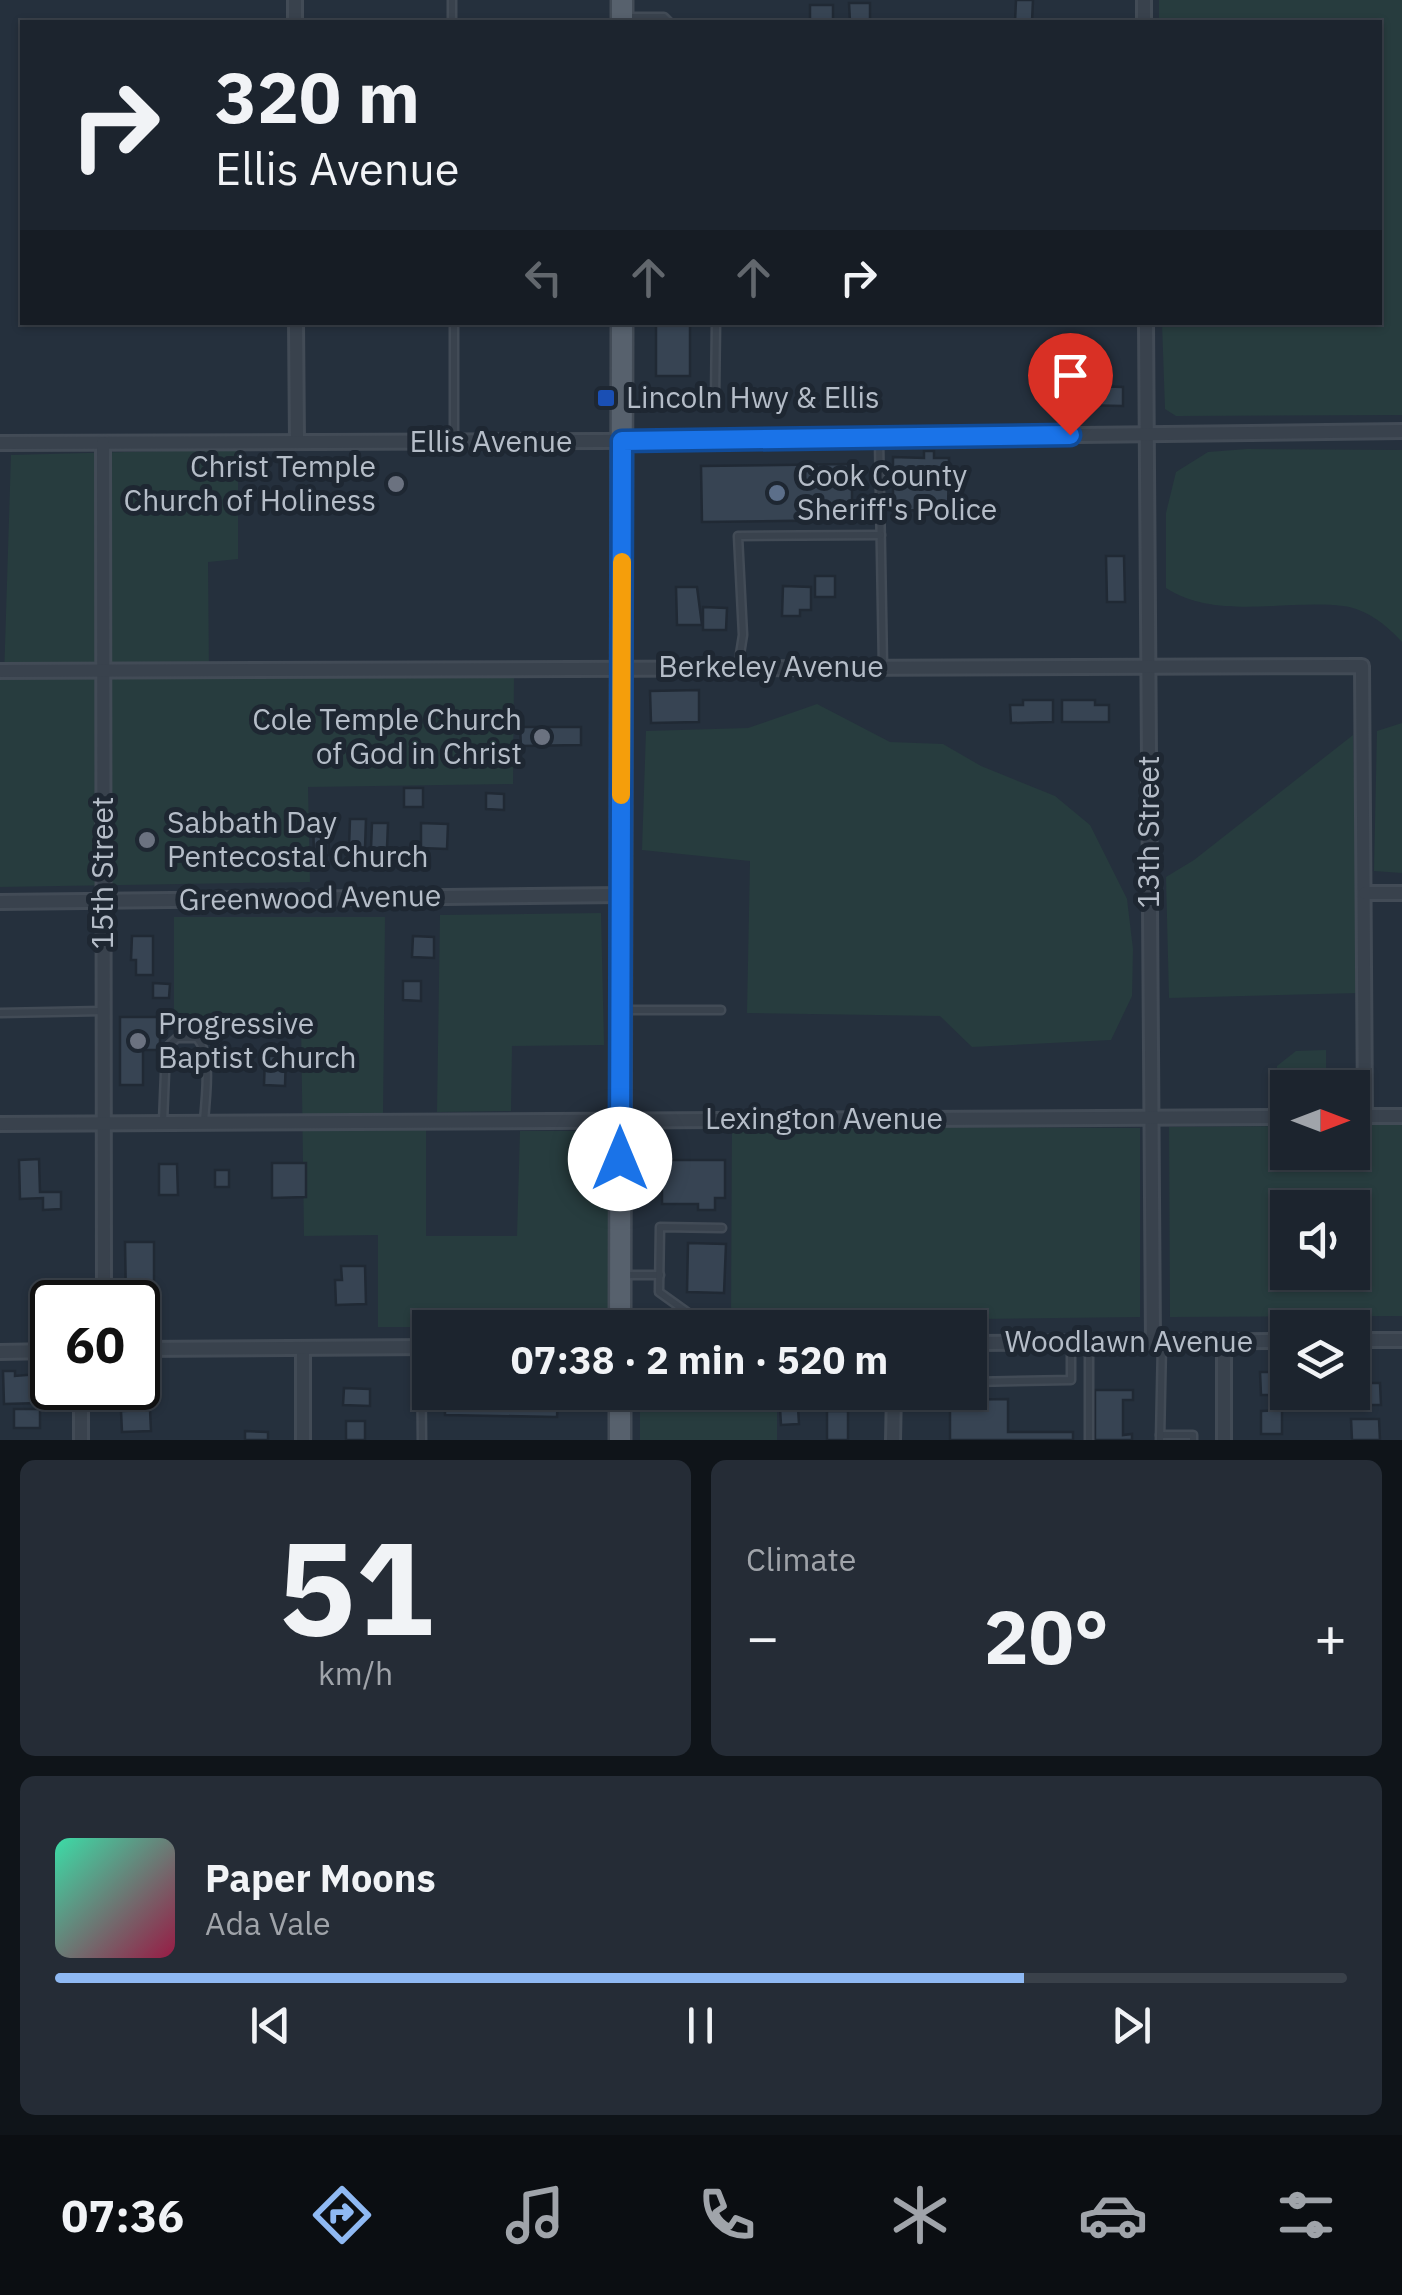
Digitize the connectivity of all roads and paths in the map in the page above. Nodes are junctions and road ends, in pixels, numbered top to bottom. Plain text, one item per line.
1 (622, 13) edge
2 (668, 20) edge
3 (296, 325) edge
4 (454, 325) edge
5 (622, 325) edge
6 (716, 325) edge
7 (1146, 325) edge
8 (716, 399) dead end
9 (1402, 432) edge
10 (1147, 434) junction
11 (879, 439) junction
12 (622, 441) junction
13 (296, 442) junction
14 (454, 442) junction
15 (104, 443) junction
16 (0, 444) edge
17 (881, 535) junction
18 (883, 666) junction
19 (1148, 666) junction
20 (621, 667) junction
21 (738, 667) junction
22 (103, 669) junction
23 (0, 671) edge
24 (1402, 892) edge
25 (1366, 893) junction
26 (621, 894) junction
27 (103, 901) junction
28 (0, 902) edge
29 (621, 1010) junction
30 (721, 1010) dead end
31 (103, 1011) junction
32 (0, 1012) edge
33 (1360, 1070) edge
34 (1370, 1116) edge
35 (1402, 1116) edge
36 (1270, 1117) edge
37 (1151, 1118) junction
38 (620, 1120) junction
39 (204, 1122) junction
40 (103, 1123) junction
41 (163, 1123) junction
42 (0, 1124) edge
43 (722, 1228) dead end
44 (620, 1274) junction
45 (660, 1274) junction
46 (104, 1280) edge
47 (620, 1310) edge
48 (684, 1310) edge
49 (1270, 1340) edge
50 (1370, 1340) edge
51 (1402, 1340) edge
52 (1224, 1341) junction
53 (1071, 1342) junction
54 (1088, 1342) junction
55 (1158, 1342) junction
56 (987, 1343) edge
57 (412, 1347) edge
58 (303, 1348) junction
59 (160, 1350) edge
60 (0, 1352) edge
61 (30, 1352) edge
62 (987, 1382) edge
63 (81, 1410) edge
64 (423, 1410) edge
65 (620, 1410) edge
66 (894, 1410) edge
67 (1160, 1438) edge
68 (81, 1440) edge
69 (303, 1440) edge
70 (422, 1440) edge
71 (620, 1440) edge
72 (893, 1440) edge
73 (1089, 1440) edge
74 (1193, 1440) edge
75 (1224, 1440) edge

1 - 2 lane
3 - 13 street
4 - 14 lane
5 - 12 main road
6 - 8 lane
7 - 10 street, 13th Street
9 - 10 street, Ellis Avenue
10 - 11 street, Ellis Avenue
10 - 19 street, 13th Street
11 - 12 street, Ellis Avenue
11 - 17 lane
12 - 14 street, Ellis Avenue
12 - 20 main road
13 - 14 street, Ellis Avenue
13 - 15 street, Ellis Avenue
15 - 16 street, Ellis Avenue
15 - 22 street, 15th Street
17 - 18 lane
17 - 21 lane
18 - 19 street, Berkeley Avenue
18 - 21 street, Berkeley Avenue
19 - 25 street, Berkeley Avenue
19 - 37 street, 13th Street
20 - 21 street, Berkeley Avenue
20 - 22 street, Berkeley Avenue
20 - 26 main road
22 - 23 street, Berkeley Avenue
22 - 27 street, 15th Street
24 - 25 street
25 - 33 street
26 - 27 street, Greenwood Avenue
26 - 29 main road
27 - 28 street, Greenwood Avenue
27 - 31 street, 15th Street
29 - 30 lane
29 - 38 main road
31 - 32 lane
31 - 40 street, 15th Street
34 - 35 street
36 - 37 street, Lexington Avenue
37 - 38 street, Lexington Avenue
37 - 55 street, 13th Street
38 - 39 street, Lexington Avenue
38 - 44 main road
39 - 41 street, Lexington Avenue
39 - 41 lane
40 - 41 street, Lexington Avenue
40 - 42 street, Lexington Avenue
40 - 46 street, 15th Street
43 - 45 lane
44 - 45 lane
44 - 47 main road
45 - 48 lane
49 - 52 street, Woodlawn Avenue
50 - 51 street
52 - 55 street, Woodlawn Avenue
52 - 75 street
53 - 54 street, Woodlawn Avenue
53 - 56 street, Woodlawn Avenue
53 - 62 lane
54 - 55 street, Woodlawn Avenue
54 - 73 lane
55 - 67 lane
57 - 58 street
58 - 59 street
58 - 69 street
60 - 61 street
63 - 68 street
64 - 70 lane
65 - 71 main road
66 - 72 street
67 - 74 lane

